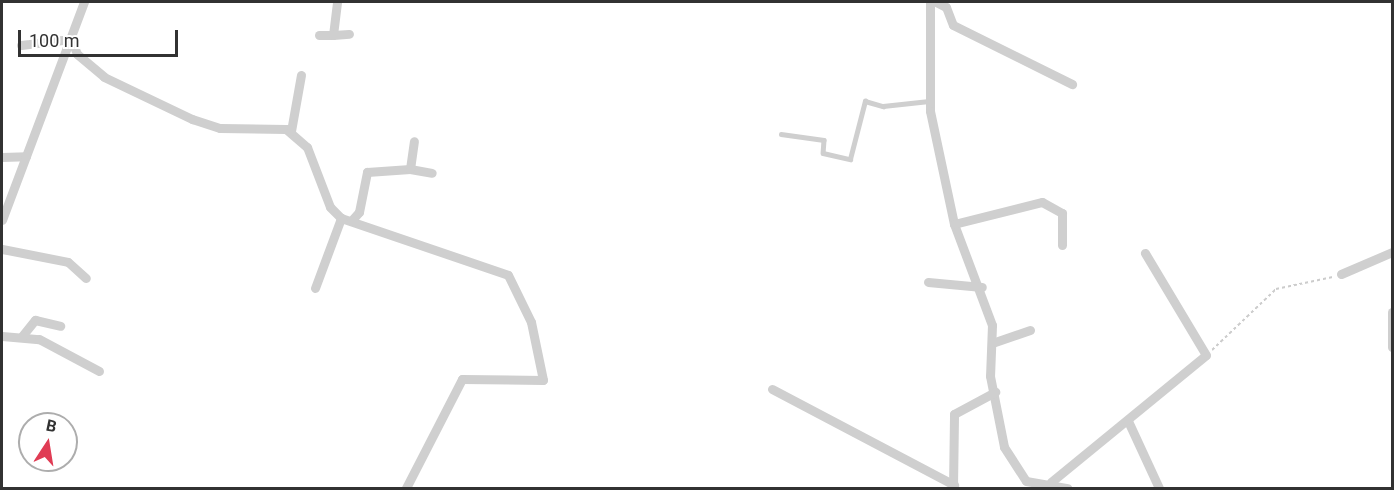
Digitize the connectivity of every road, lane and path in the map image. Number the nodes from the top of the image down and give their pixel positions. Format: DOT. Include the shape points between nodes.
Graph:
graph roads {
  1 [pos="84,2"];
  2 [pos="337,2"];
  3 [pos="930,2"];
  4 [pos="936,2"];
  5 [pos="349,34"];
  6 [pos="319,35"];
  7 [pos="333,35"];
  8 [pos="71,39"];
  9 [pos="21,45"];
  10 [pos="301,75"];
  11 [pos="1072,84"];
  12 [pos="929,101"];
  13 [pos="291,131"];
  14 [pos="781,134"];
  15 [pos="414,141"];
  16 [pos="26,156"];
  17 [pos="2,157"];
  18 [pos="410,169"];
  19 [pos="432,173"];
  20 [pos="2,220"];
  21 [pos="346,220"];
  22 [pos="954,224"];
  23 [pos="1062,245"];
  24 [pos="2,249"];
  25 [pos="1392,252"];
  26 [pos="1145,253"];
  27 [pos="1341,274"];
  28 [pos="86,278"];
  29 [pos="928,282"];
  30 [pos="982,287"];
  31 [pos="315,288"];
  32 [pos="1392,312"];
  33 [pos="60,326"];
  34 [pos="1030,330"];
  35 [pos="2,336"];
  36 [pos="22,336"];
  37 [pos="995,342"];
  38 [pos="1392,347"];
  39 [pos="1206,355"];
  40 [pos="99,371"];
  41 [pos="772,389"];
  42 [pos="994,392"];
  43 [pos="1128,421"];
  44 [pos="1051,482"];
  45 [pos="954,487"];
  46 [pos="406,489"];
  47 [pos="1067,489"];
  48 [pos="1159,489"];
  1 -- 8 [label="street"];
  2 -- 7 [label="street"];
  3 -- 12 [label="street"];
  4 -- 11 [label="street" via="946,7 953,25"];
  5 -- 7 [label="street"];
  6 -- 7 [label="street"];
  8 -- 9 [label="street"];
  8 -- 13 [label="street" via="77,54 104,77 192,119 220,129"];
  8 -- 16 [label="street"];
  10 -- 13 [label="street"];
  12 -- 14 [label="lane" via="883,106 865,101 850,159 823,153 824,140"];
  12 -- 22 [label="street"];
  13 -- 21 [label="street" via="307,147 330,207"];
  15 -- 18 [label="street"];
  16 -- 17 [label="street"];
  16 -- 20 [label="street"];
  18 -- 19 [label="street"];
  18 -- 21 [label="street" via="367,172 358,212"];
  21 -- 31 [label="street"];
  21 -- 46 [label="street" via="508,275 531,322 544,375 540,382 507,376 462,379"];
  22 -- 23 [label="street" via="1042,202 1062,213"];
  22 -- 30 [label="street"];
  24 -- 28 [label="street" via="68,262"];
  25 -- 27 [label="street"];
  26 -- 39 [label="street"];
  27 -- 39 [label="path" via="1276,289"];
  29 -- 30 [label="street"];
  30 -- 37 [label="street"];
  32 -- 38 [label="street"];
  33 -- 36 [label="street" via="35,320"];
  34 -- 37 [label="street"];
  35 -- 36 [label="street"];
  36 -- 40 [label="street" via="39,339"];
  37 -- 42 [label="street"];
  39 -- 43 [label="street"];
  41 -- 45 [label="street"];
  42 -- 44 [label="street" via="1012,466 1026,481"];
  42 -- 45 [label="street" via="955,411"];
  43 -- 44 [label="street"];
  43 -- 48 [label="street"];
  44 -- 47 [label="street"];
}
